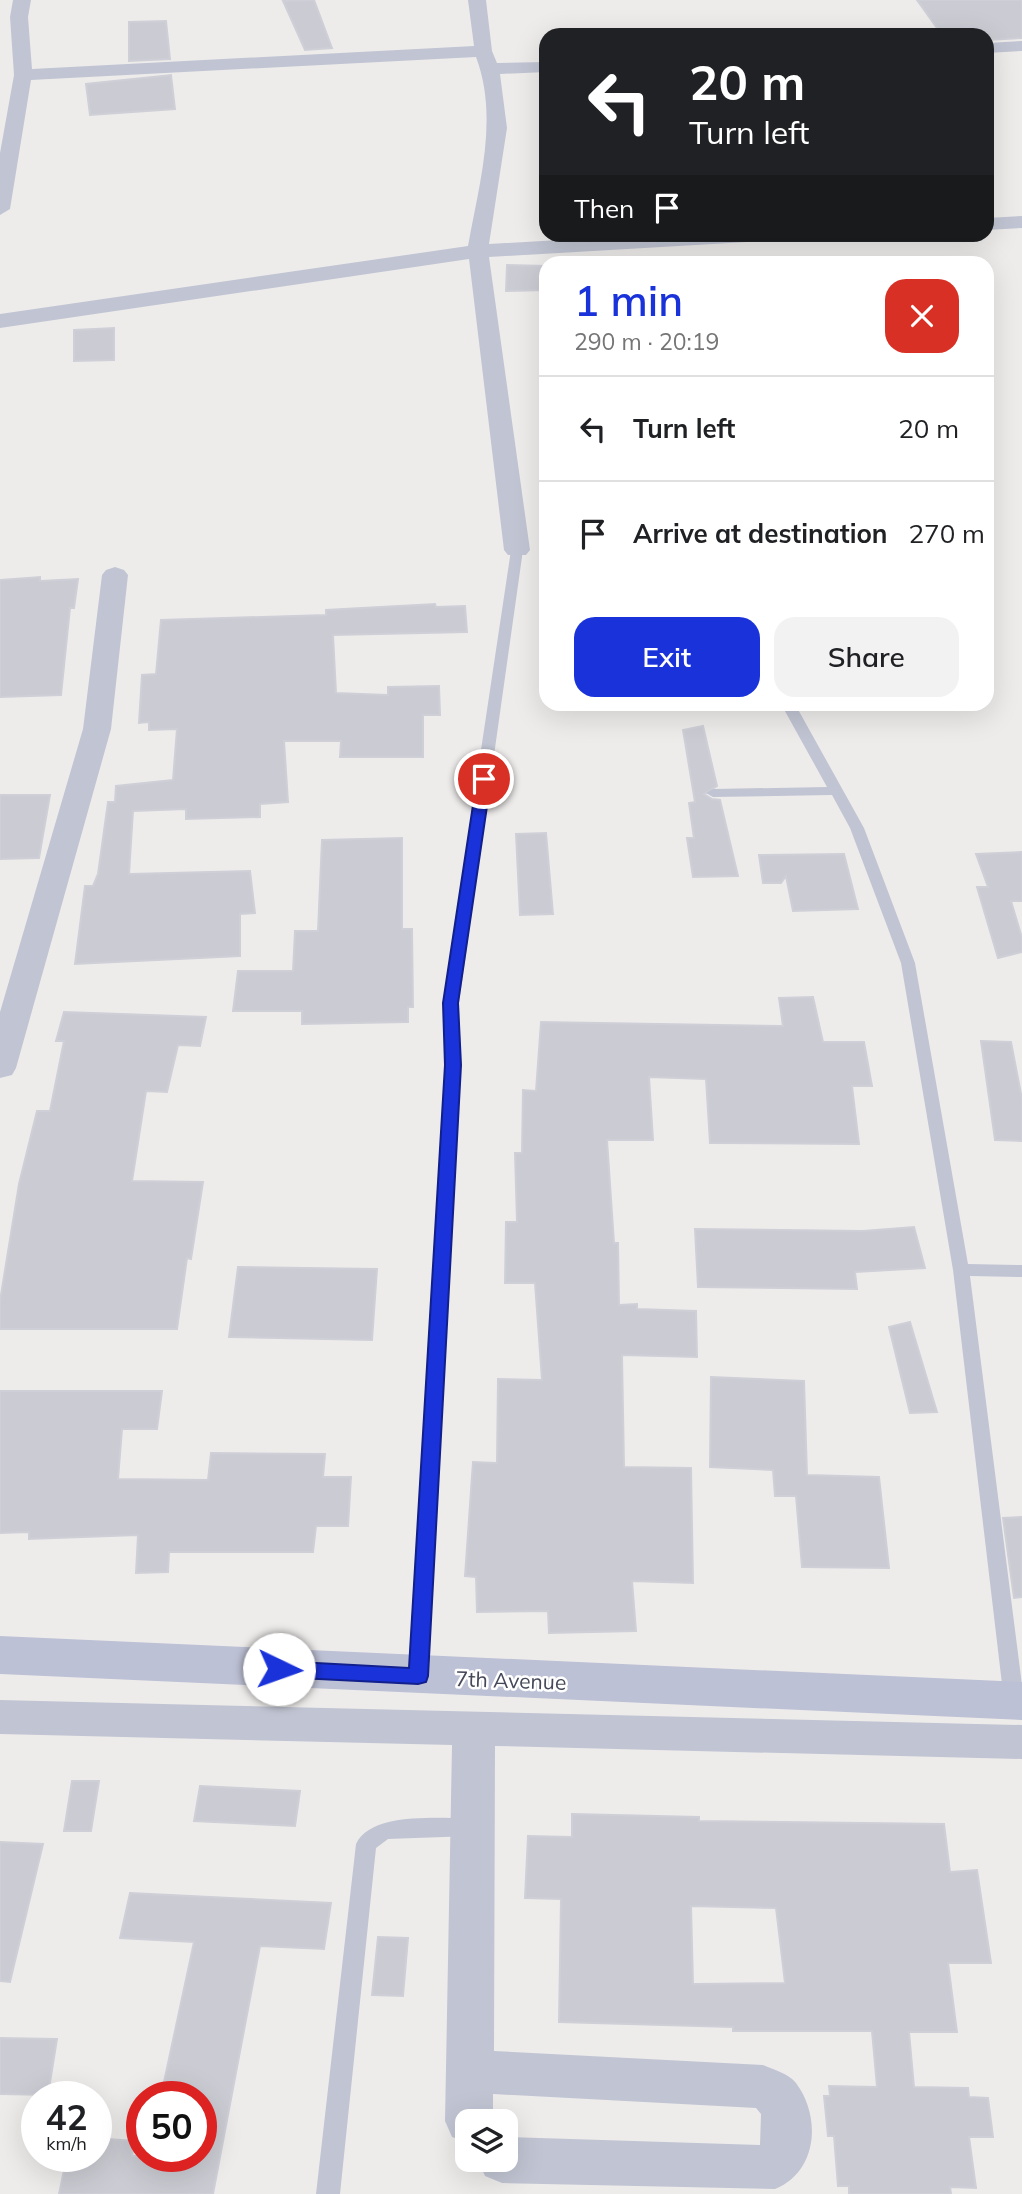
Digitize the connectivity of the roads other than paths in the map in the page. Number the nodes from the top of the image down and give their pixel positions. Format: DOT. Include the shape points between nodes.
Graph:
graph roads {
  1 [pos="477,0"];
  2 [pos="20,8"];
  3 [pos="0,18"];
  4 [pos="1022,46"];
  5 [pos="994,48"];
  6 [pos="487,60"];
  7 [pos="539,66"];
  8 [pos="23,75"];
  9 [pos="0,209"];
  10 [pos="1022,222"];
  11 [pos="994,224"];
  12 [pos="638,242"];
  13 [pos="478,251"];
  14 [pos="0,321"];
  15 [pos="517,550"];
  16 [pos="116,575"];
  17 [pos="792,711"];
  18 [pos="836,792"];
  19 [pos="713,793"];
  20 [pos="0,1068"];
  21 [pos="961,1270"];
  22 [pos="1022,1271"];
  23 [pos="0,1655"];
  24 [pos="418,1676"];
  25 [pos="1019,1715"];
  26 [pos="0,1717"];
  27 [pos="474,1730"];
  28 [pos="475,1827"];
  29 [pos="469,2071"];
  30 [pos="469,2109"];
  31 [pos="518,2160"];
  32 [pos="328,2194"];
  1 -- 6 [label="street"];
  2 -- 3 [label="street"];
  2 -- 8 [label="street"];
  4 -- 5 [label="street"];
  6 -- 7 [label="street"];
  6 -- 8 [label="street"];
  6 -- 13 [label="street" via="498,128"];
  8 -- 9 [label="street"];
  10 -- 11 [label="street"];
  12 -- 13 [label="street"];
  13 -- 14 [label="street"];
  13 -- 15 [label="street"];
  15 -- 24 [label="lane" via="451,1003 453,1065"];
  16 -- 20 [label="street" via="97,729"];
  17 -- 18 [label="lane"];
  18 -- 19 [label="lane"];
  18 -- 21 [label="lane" via="857,828 908,963"];
  21 -- 22 [label="lane"];
  21 -- 25 [label="lane"];
  23 -- 24 [label="main road, 7th Avenue"];
  24 -- 25 [label="main road, 7th Avenue"];
  25 -- 27 [label="street"];
  26 -- 27 [label="street"];
  27 -- 28 [label="street"];
  28 -- 29 [label="street"];
  28 -- 32 [label="lane" via="384,1830 366,1844"];
  29 -- 30 [label="street"];
  29 -- 31 [label="street" via="762,2087 776,2092 785,2103 786,2153 775,2166"];
}
